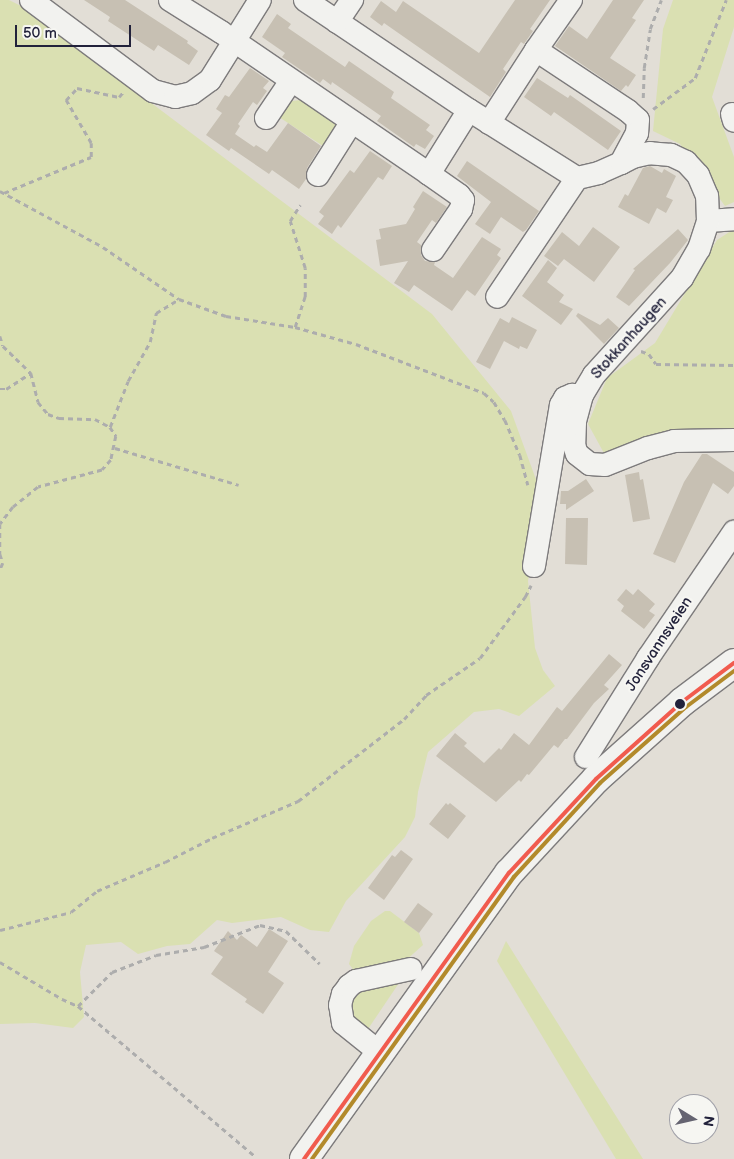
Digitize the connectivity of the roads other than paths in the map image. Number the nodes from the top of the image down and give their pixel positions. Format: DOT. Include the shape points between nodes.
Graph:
graph roads {
  1 [pos="31,0"];
  2 [pos="170,0"];
  3 [pos="260,0"];
  4 [pos="305,0"];
  5 [pos="352,0"];
  6 [pos="570,0"];
  7 [pos="338,22"];
  8 [pos="234,42"];
  9 [pos="536,50"];
  10 [pos="291,81"];
  11 [pos="468,110"];
  12 [pos="266,118"];
  13 [pos="352,123"];
  14 [pos="489,123"];
  15 [pos="621,163"];
  16 [pos="318,174"];
  17 [pos="429,174"];
  18 [pos="577,178"];
  19 [pos="734,219"];
  20 [pos="708,221"];
  21 [pos="433,250"];
  22 [pos="497,298"];
  23 [pos="582,395"];
  24 [pos="734,440"];
  25 [pos="734,532"];
  26 [pos="534,566"];
  27 [pos="734,663"];
  28 [pos="586,757"];
  29 [pos="411,969"];
  30 [pos="379,1052"];
  31 [pos="304,1159"];
  1 -- 8 [label="street" via="153,91 170,96 184,96 202,87"];
  2 -- 8 [label="street"];
  3 -- 8 [label="street"];
  4 -- 7 [label="street"];
  5 -- 7 [label="street"];
  6 -- 9 [label="street"];
  7 -- 11 [label="street"];
  8 -- 10 [label="street"];
  9 -- 14 [label="street"];
  9 -- 15 [label="street" via="638,120 637,133"];
  10 -- 12 [label="street"];
  10 -- 13 [label="street"];
  11 -- 14 [label="street"];
  11 -- 17 [label="street"];
  13 -- 16 [label="street"];
  13 -- 17 [label="street"];
  14 -- 18 [label="street"];
  15 -- 18 [label="street, Stokkanhaugen"];
  15 -- 20 [label="street, Stokkanhaugen" via="650,153 671,155 686,162 698,175 707,196"];
  17 -- 21 [label="street" via="463,200 461,209"];
  18 -- 22 [label="street"];
  19 -- 20 [label="street"];
  20 -- 23 [label="street, Stokkanhaugen" via="699,249 682,278 594,375"];
  23 -- 24 [label="street" via="574,446 577,454 590,464 605,465 648,448 674,442"];
  23 -- 26 [label="street, Stokkanhaugen" via="565,398 558,413"];
  25 -- 28 [label="street, Jonsvannsveien" via="648,658"];
  27 -- 30 [label="main road" via="682,702 596,779 509,873"];
  29 -- 30 [label="street" via="356,981 343,994 340,1005 343,1023"];
  30 -- 31 [label="main road"];
}
